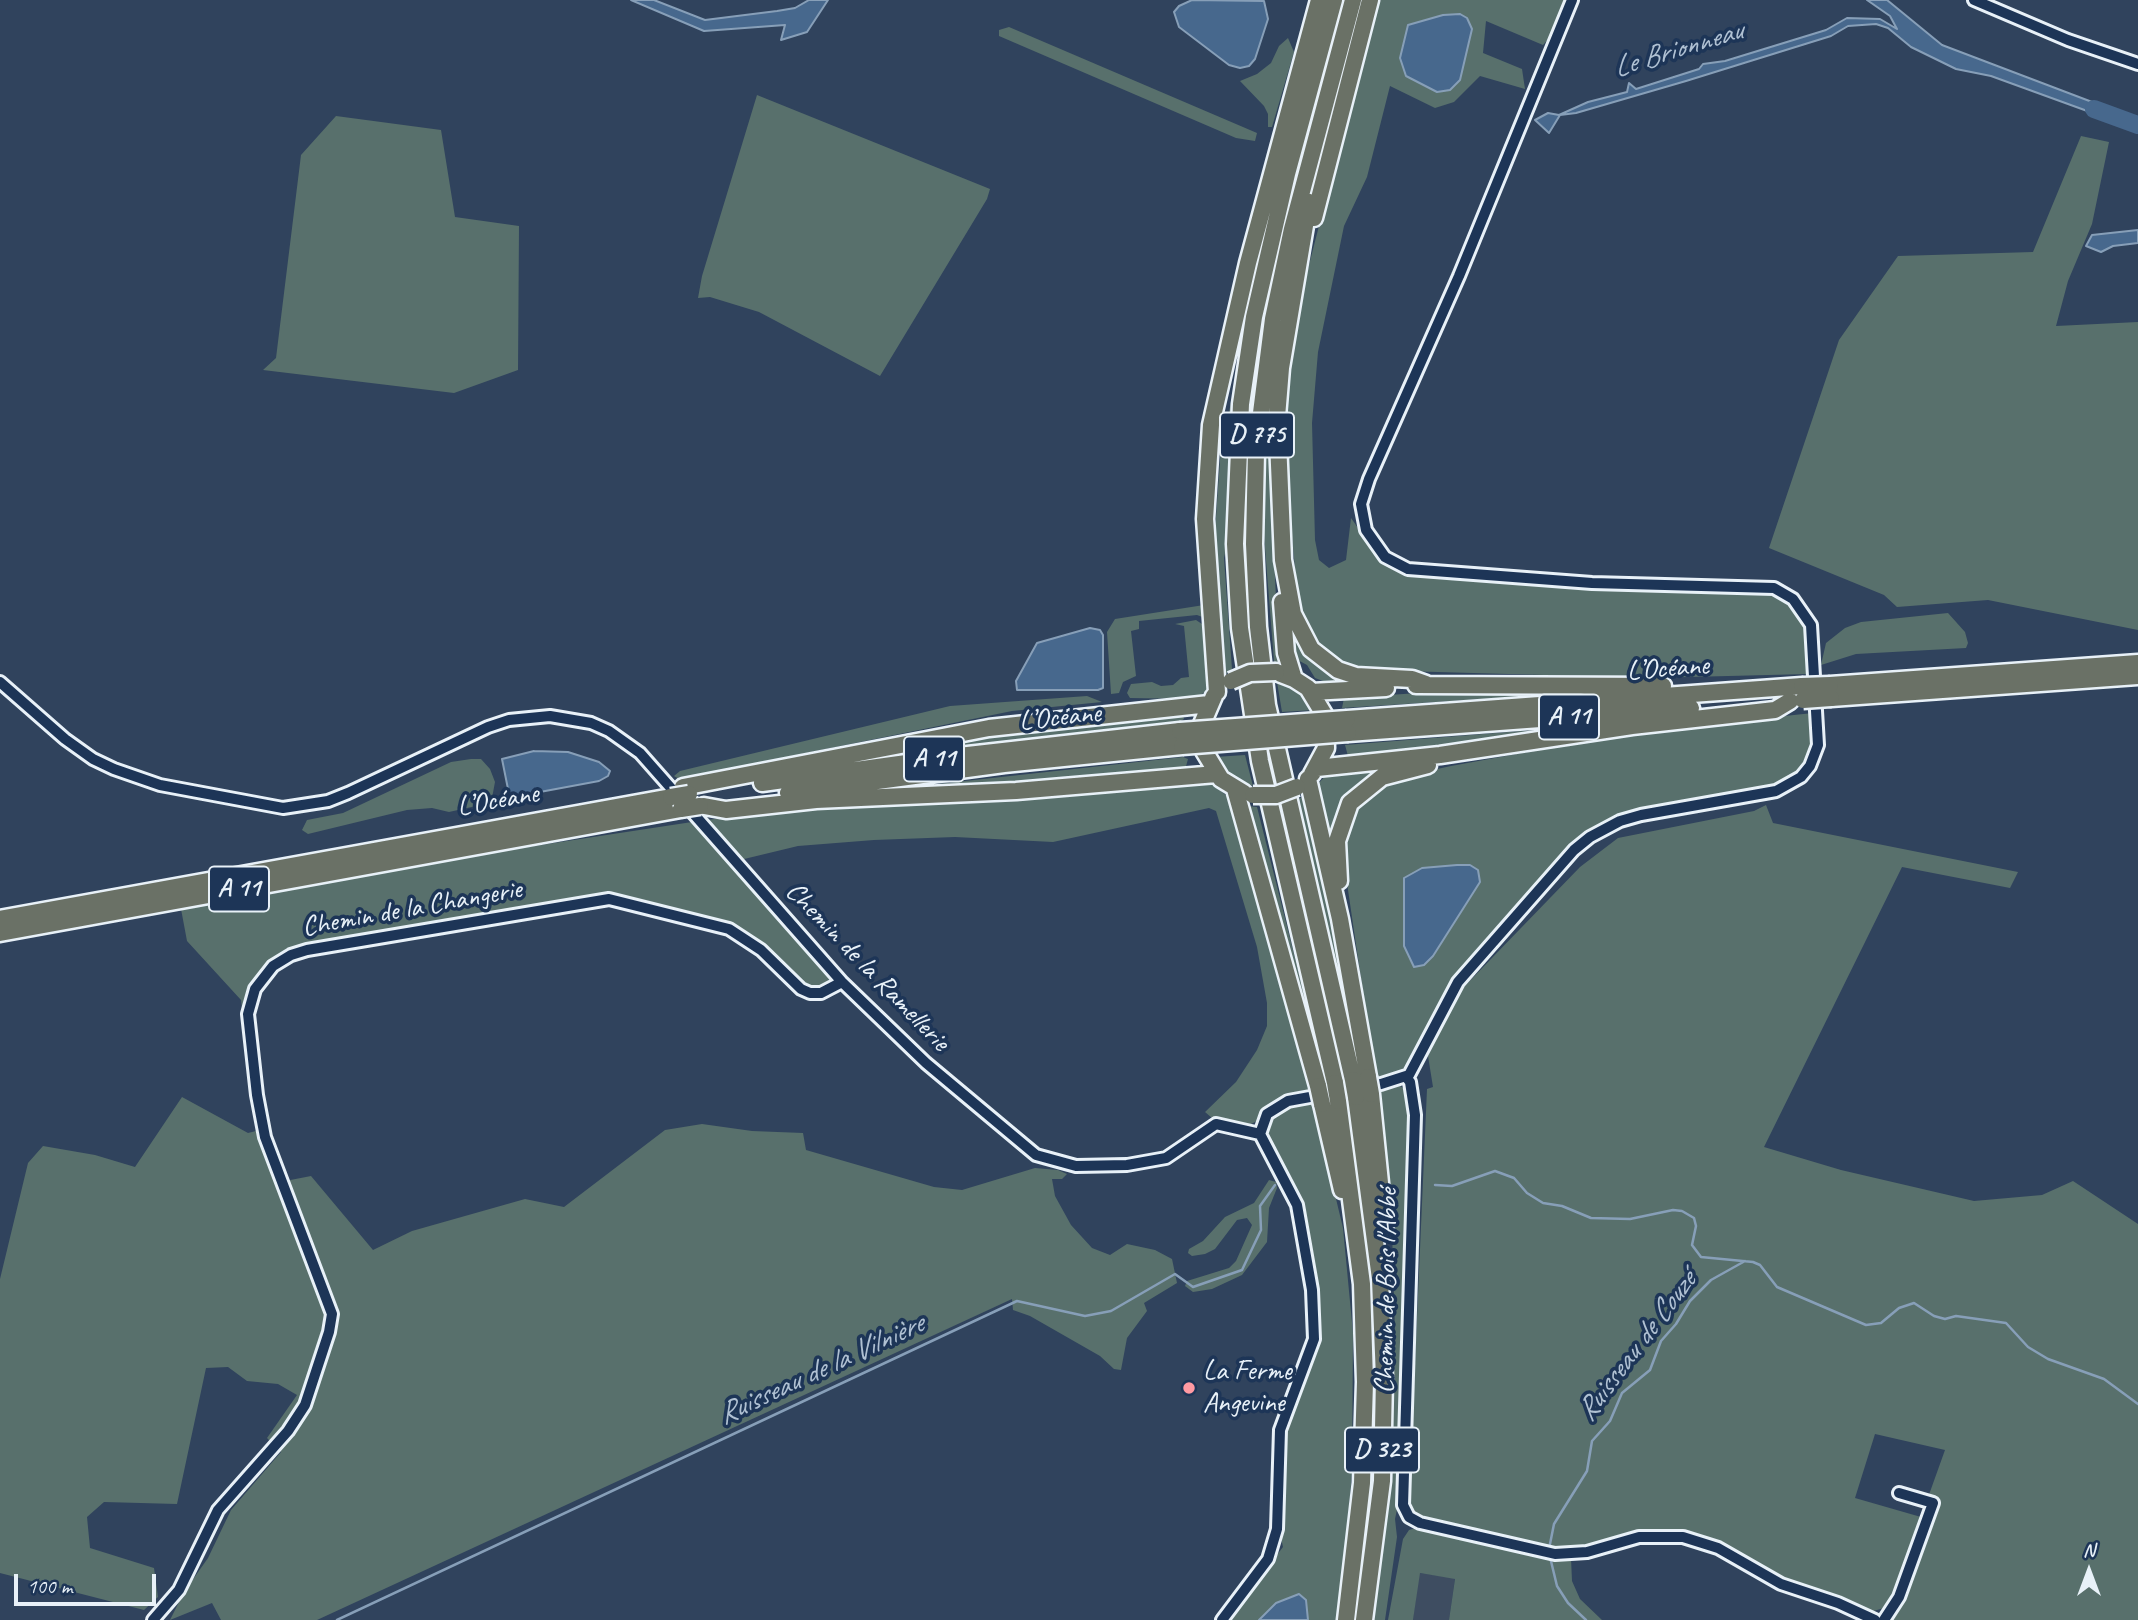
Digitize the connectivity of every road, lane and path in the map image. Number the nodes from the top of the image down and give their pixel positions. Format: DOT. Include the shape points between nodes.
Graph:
graph roads {
  1 [pos="1319,0"];
  2 [pos="1334,0"];
  3 [pos="1353,0"];
  4 [pos="1370,0"];
  5 [pos="1572,0"];
  6 [pos="1975,0"];
  7 [pos="2138,64"];
  8 [pos="1320,117"];
  9 [pos="1297,277"];
  10 [pos="1262,278"];
  11 [pos="1208,545"];
  12 [pos="1283,560"];
  13 [pos="2138,663"];
  14 [pos="2138,676"];
  15 [pos="1294,679"];
  16 [pos="0,682"];
  17 [pos="1426,684"];
  18 [pos="1758,689"];
  19 [pos="1311,692"];
  20 [pos="1830,692"];
  21 [pos="1798,696"];
  22 [pos="1213,698"];
  23 [pos="1348,726"];
  24 [pos="1480,750"];
  25 [pos="1277,758"];
  26 [pos="1260,761"];
  27 [pos="1216,774"];
  28 [pos="1307,778"];
  29 [pos="1235,789"];
  30 [pos="688,800"];
  31 [pos="0,919"];
  32 [pos="1340,919"];
  33 [pos="0,933"];
  34 [pos="842,982"];
  35 [pos="1406,1077"];
  36 [pos="1360,1078"];
  37 [pos="1327,1085"];
  38 [pos="1260,1134"];
  39 [pos="1899,1493"];
  40 [pos="153,1620"];
  41 [pos="1222,1620"];
  42 [pos="1346,1620"];
  43 [pos="1364,1620"];
  44 [pos="1875,1620"];
  45 [pos="1884,1620"];
  1 -- 11 [label="highway" via="1219,383 1207,462"];
  2 -- 10 [label="highway, D 775"];
  3 -- 8 [label="highway, D 775"];
  4 -- 9 [label="highway"];
  5 -- 35 [label="street" via="1369,479 1362,504 1366,530 1385,557 1408,569 1592,583 1774,588 1793,599 1811,625 1818,745 1801,777 1782,788 1641,815 1604,830 1574,850 1458,982"];
  6 -- 7 [label="street"];
  8 -- 9 [label="highway" via="1323,139"];
  8 -- 25 [label="highway, D 775" via="1272,319 1256,452 1258,627"];
  9 -- 12 [label="highway" via="1277,417"];
  10 -- 11 [label="highway" via="1246,312 1221,425"];
  10 -- 26 [label="highway, D 775" via="1241,404 1235,544 1240,628"];
  11 -- 22 [label="highway"];
  12 -- 15 [label="highway" via="1286,653"];
  12 -- 17 [label="highway" via="1297,627 1318,656 1356,676"];
  13 -- 20 [label="highway, L’Océane / A 11"];
  14 -- 20 [label="highway, L’Océane / A 11"];
  15 -- 19 [label="highway"];
  15 -- 22 [label="highway, bridge" via="1276,672 1250,673 1231,681"];
  16 -- 34 [label="street, Chemin de la Ramellerie" via="65,739 114,769 160,785 283,808 328,801 509,720 550,716 591,723 640,753"];
  17 -- 18 [label="highway" via="1604,687 1741,683"];
  17 -- 19 [label="highway"];
  18 -- 21 [label="highway, L’Océane / A 11"];
  18 -- 23 [label="highway, L’Océane / A 11"];
  19 -- 28 [label="highway" via="1327,726 1326,748"];
  20 -- 21 [label="highway, L’Océane / A 11, bridge"];
  21 -- 23 [label="highway, L’Océane / A 11"];
  21 -- 24 [label="highway" via="1775,710"];
  22 -- 27 [label="highway" via="1203,719 1202,740"];
  22 -- 30 [label="highway" via="989,728"];
  23 -- 30 [label="highway, L’Océane / A 11, bridge" via="894,764"];
  24 -- 28 [label="highway"];
  24 -- 32 [label="highway" via="1382,777 1350,803 1337,841 1344,913"];
  25 -- 36 [label="highway, D 323"];
  26 -- 37 [label="highway, D 323"];
  27 -- 29 [label="highway"];
  27 -- 30 [label="highway" via="726,810"];
  28 -- 29 [label="highway, bridge" via="1276,795"];
  28 -- 32 [label="highway"];
  29 -- 37 [label="highway"];
  30 -- 31 [label="highway, L’Océane / A 11"];
  30 -- 33 [label="highway, L’Océane / A 11"];
  32 -- 36 [label="highway"];
  34 -- 38 [label="street, Chemin de la Ramellerie" via="926,1062 1035,1155 1076,1166 1128,1166 1166,1158 1216,1124"];
  34 -- 40 [label="street, Chemin de la Changerie" via="821,993 810,993 729,929 609,899 307,950 273,966 255,989 247,1014 257,1095 265,1137 331,1314 329,1332 305,1405 288,1432 218,1510 179,1590"];
  35 -- 38 [label="street" via="1289,1101 1268,1114"];
  35 -- 44 [label="street, Chemin de Bois l'Abbé" via="1415,1115 1403,1505 1409,1517 1555,1554 1587,1552 1639,1537 1683,1536 1718,1548 1781,1584"];
  36 -- 43 [label="highway, D 323, bridge" via="1380,1279 1384,1378 1382,1481"];
  37 -- 42 [label="highway, D 323, bridge" via="1362,1284 1362,1483"];
  38 -- 41 [label="street" via="1297,1205 1312,1290 1314,1339 1280,1430 1277,1530 1268,1559"];
  39 -- 45 [label="street" via="1933,1503 1899,1597"];
}
